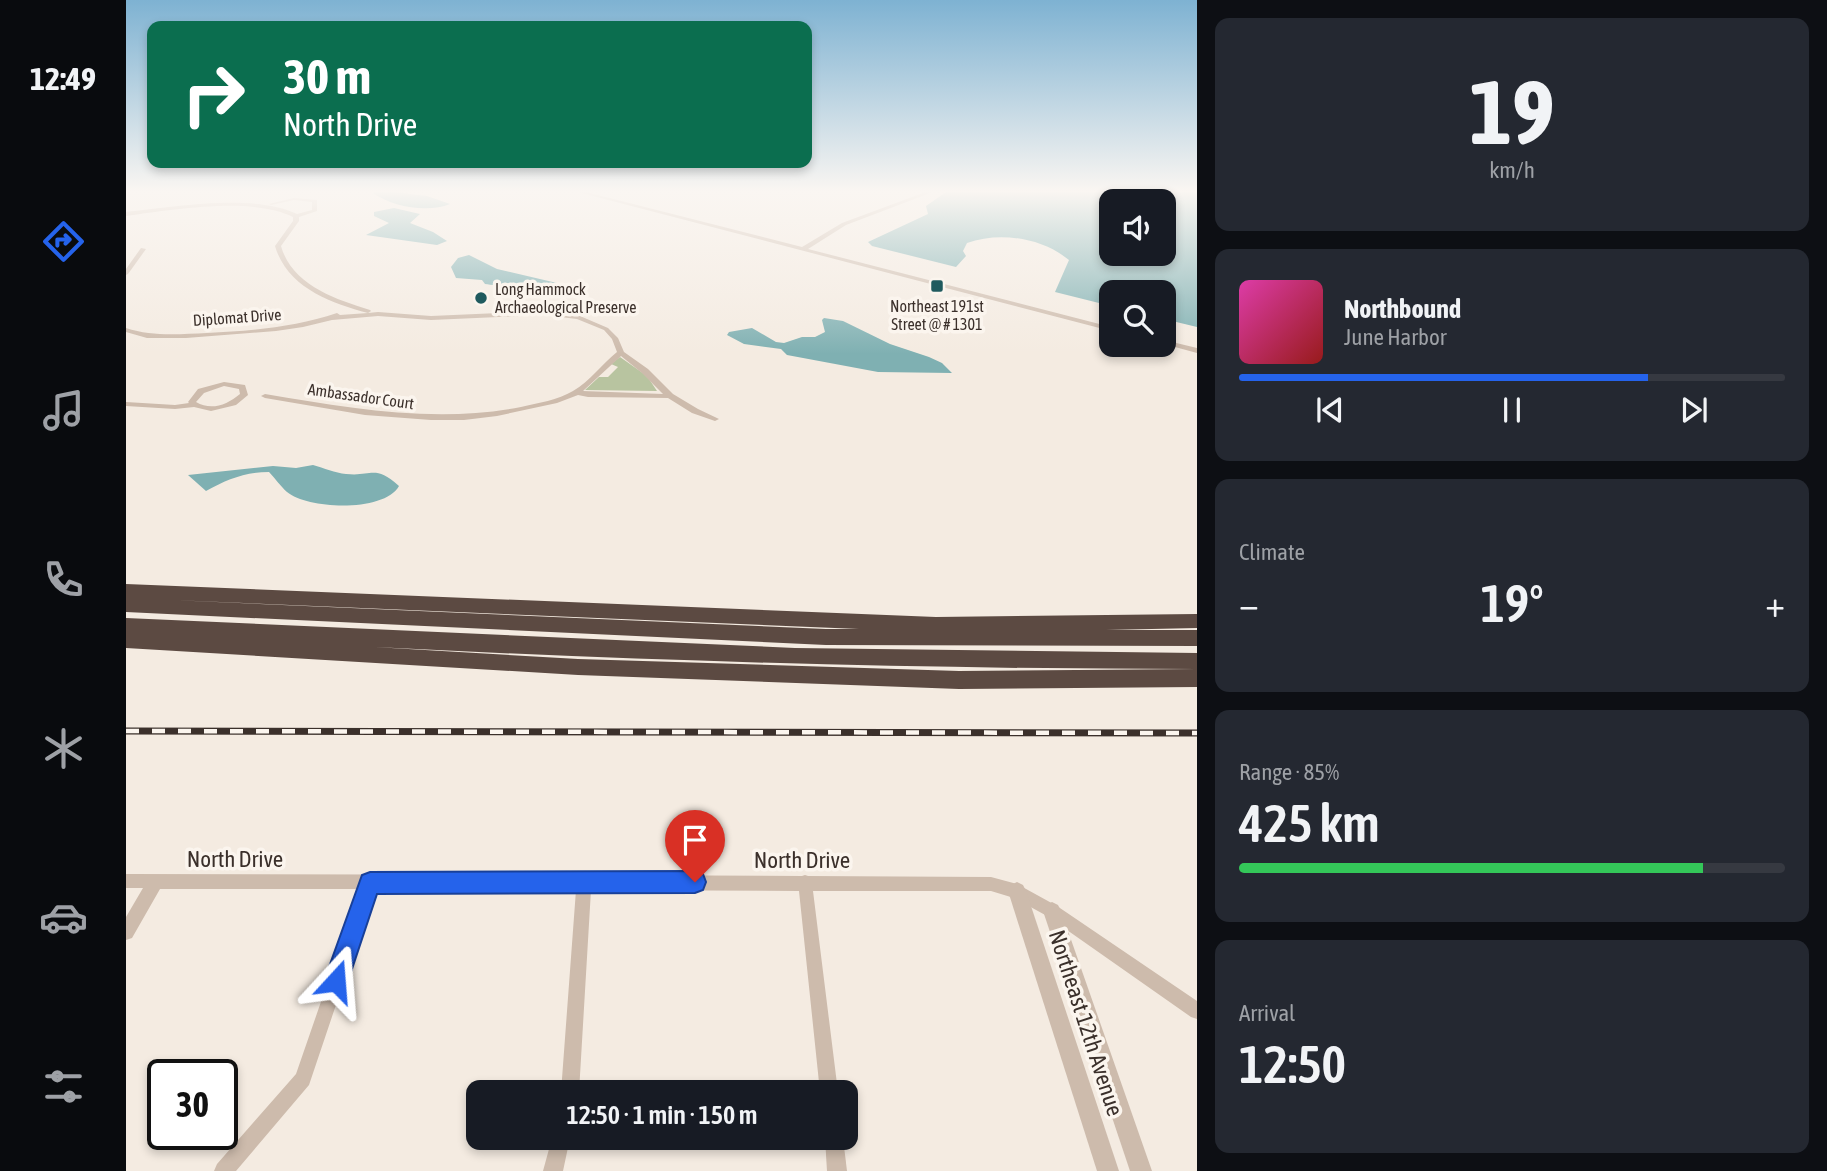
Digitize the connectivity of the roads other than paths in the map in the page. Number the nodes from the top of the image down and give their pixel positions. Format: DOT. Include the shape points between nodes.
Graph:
graph roads {
  1 [pos="279,245"];
  2 [pos="786,245"];
  3 [pos="809,245"];
  4 [pos="143,249"];
  5 [pos="803,249"];
  6 [pos="126,273"];
  7 [pos="345,305"];
  8 [pos="378,314"];
  9 [pos="333,317"];
  10 [pos="1099,326"];
  11 [pos="126,330"];
  12 [pos="1176,345"];
  13 [pos="1197,351"];
  14 [pos="621,353"];
  15 [pos="576,392"];
  16 [pos="265,396"];
  17 [pos="670,396"];
  18 [pos="126,404"];
  19 [pos="194,405"];
  20 [pos="715,419"];
  21 [pos="126,591"];
  22 [pos="126,605"];
  23 [pos="1197,621"];
  24 [pos="126,626"];
  25 [pos="1197,638"];
  26 [pos="126,640"];
  27 [pos="1197,662"];
  28 [pos="1197,678"];
  29 [pos="126,881"];
  30 [pos="584,881"];
  31 [pos="155,882"];
  32 [pos="370,883"];
  33 [pos="805,883"];
  34 [pos="1017,891"];
  35 [pos="1052,911"];
  36 [pos="126,932"];
  37 [pos="1197,1011"];
  38 [pos="571,1080"];
  39 [pos="828,1080"];
  40 [pos="558,1150"];
  41 [pos="835,1150"];
  42 [pos="224,1171"];
  43 [pos="553,1171"];
  44 [pos="838,1171"];
  45 [pos="1108,1171"];
  46 [pos="1141,1171"];
  1 -- 7 [label="street" via="278,252 301,281"];
  2 -- 5 [label="street"];
  3 -- 5 [label="street"];
  4 -- 6 [label="street"];
  5 -- 10 [label="street"];
  7 -- 8 [label="street"];
  7 -- 9 [label="street"];
  8 -- 9 [label="street, Diplomat Drive"];
  8 -- 14 [label="street" via="431,318 562,314 606,329"];
  9 -- 11 [label="street, Diplomat Drive" via="298,326 165,337"];
  12 -- 13 [label="street"];
  14 -- 15 [label="street, Ambassador Court"];
  14 -- 17 [label="street"];
  15 -- 16 [label="street, Ambassador Court" via="516,410 415,419"];
  15 -- 17 [label="street, Ambassador Court"];
  17 -- 20 [label="street"];
  18 -- 19 [label="street"];
  19 -- 19 [label="street" via="196,395 216,386 231,384 245,390 240,399 226,406 208,409"];
  21 -- 23 [label="highway" via="936,625"];
  22 -- 25 [label="highway" via="827,637"];
  24 -- 27 [label="highway" via="660,652"];
  26 -- 28 [label="highway" via="578,667 945,680"];
  29 -- 31 [label="street, North Drive"];
  30 -- 32 [label="street, North Drive"];
  30 -- 33 [label="street, North Drive"];
  30 -- 38 [label="street"];
  31 -- 32 [label="street, North Drive"];
  31 -- 36 [label="street"];
  32 -- 42 [label="street" via="303,1079"];
  33 -- 34 [label="street, North Drive" via="991,884"];
  33 -- 39 [label="street"];
  34 -- 35 [label="street, North Drive"];
  34 -- 45 [label="street, Northeast 12th Avenue"];
  35 -- 37 [label="street, North Drive"];
  35 -- 46 [label="street, Northeast 12th Avenue"];
  40 -- 43 [label="street"];
  41 -- 44 [label="street"];
}
